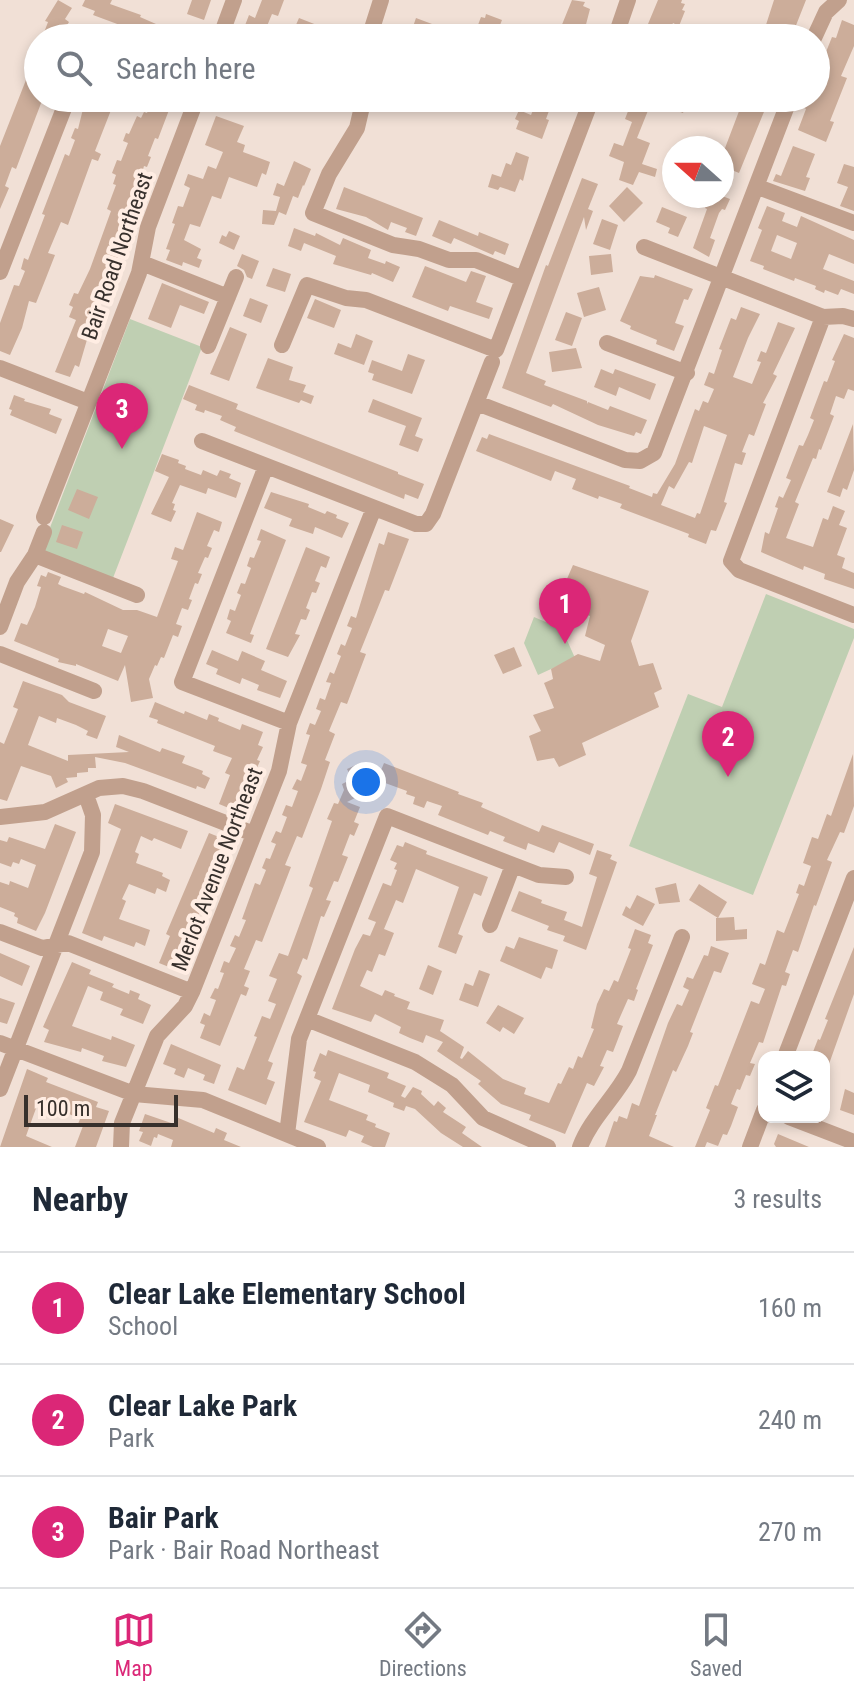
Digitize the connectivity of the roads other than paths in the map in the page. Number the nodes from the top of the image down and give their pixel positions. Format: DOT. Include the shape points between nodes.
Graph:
graph roads {
  1 [pos="234,0"];
  2 [pos="381,0"];
  3 [pos="628,0"];
  4 [pos="839,0"];
  5 [pos="225,24"];
  6 [pos="373,24"];
  7 [pos="620,24"];
  8 [pos="820,24"];
  9 [pos="63,112"];
  10 [pos="192,112"];
  11 [pos="361,112"];
  12 [pos="587,112"];
  13 [pos="785,112"];
  14 [pos="758,187"];
  15 [pos="854,223"];
  16 [pos="644,247"];
  17 [pos="142,263"];
  18 [pos="0,272"];
  19 [pos="236,277"];
  20 [pos="723,278"];
  21 [pos="523,279"];
  22 [pos="228,297"];
  23 [pos="823,317"];
  24 [pos="854,319"];
  25 [pos="607,343"];
  26 [pos="282,345"];
  27 [pos="208,346"];
  28 [pos="494,356"];
  29 [pos="0,368"];
  30 [pos="687,373"];
  31 [pos="88,402"];
  32 [pos="477,403"];
  33 [pos="202,441"];
  34 [pos="266,466"];
  35 [pos="374,508"];
  36 [pos="35,555"];
  37 [pos="137,595"];
  38 [pos="854,615"];
  39 [pos="1,621"];
  40 [pos="0,654"];
  41 [pos="94,691"];
  42 [pos="289,723"];
  43 [pos="86,795"];
  44 [pos="0,817"];
  45 [pos="254,834"];
  46 [pos="513,865"];
  47 [pos="566,877"];
  48 [pos="854,878"];
  49 [pos="490,925"];
  50 [pos="0,932"];
  51 [pos="682,937"];
  52 [pos="56,945"];
  53 [pos="192,992"];
  54 [pos="307,1019"];
  55 [pos="8,1046"];
  56 [pos="787,1051"];
  57 [pos="0,1089"];
  58 [pos="134,1094"];
  59 [pos="759,1123"];
  60 [pos="805,1123"];
  61 [pos="287,1134"];
  62 [pos="854,1142"];
  63 [pos="121,1147"];
  64 [pos="318,1147"];
  65 [pos="548,1147"];
  66 [pos="580,1147"];
  67 [pos="750,1147"];
  1 -- 5 [label="street"];
  2 -- 6 [label="street"];
  3 -- 7 [label="street"];
  4 -- 8 [label="street"];
  9 -- 18 [label="street"];
  10 -- 17 [label="street, Bair Road Northeast" via="148,227"];
  11 -- 21 [label="street" via="313,213 385,242 449,260 476,260"];
  12 -- 21 [label="street"];
  13 -- 14 [label="street"];
  14 -- 15 [label="street"];
  14 -- 20 [label="street"];
  16 -- 20 [label="street"];
  17 -- 22 [label="street"];
  17 -- 31 [label="street, Bair Road Northeast"];
  19 -- 22 [label="street"];
  20 -- 23 [label="street"];
  20 -- 30 [label="street"];
  21 -- 28 [label="street"];
  22 -- 27 [label="street"];
  23 -- 24 [label="street"];
  23 -- 38 [label="street" via="732,564"];
  25 -- 30 [label="street"];
  26 -- 28 [label="street" via="307,285 366,300"];
  28 -- 32 [label="street"];
  29 -- 31 [label="street"];
  30 -- 32 [label="street" via="656,449 640,461 625,460"];
  31 -- 36 [label="street, Bair Road Northeast"];
  32 -- 35 [label="street" via="426,524"];
  33 -- 34 [label="street"];
  34 -- 35 [label="street"];
  34 -- 42 [label="street" via="182,682"];
  35 -- 42 [label="street, Merlot Avenue Northeast"];
  36 -- 37 [label="street"];
  36 -- 39 [label="street, Bair Road Northeast" via="20,575"];
  40 -- 41 [label="street"];
  42 -- 45 [label="street, Merlot Avenue Northeast" via="279,771"];
  43 -- 44 [label="street" via="45,812"];
  43 -- 45 [label="street" via="112,786 131,787"];
  43 -- 52 [label="street" via="95,833 92,852"];
  45 -- 53 [label="street, Merlot Avenue Northeast"];
  46 -- 47 [label="street" via="539,875"];
  46 -- 49 [label="street"];
  46 -- 54 [label="street" via="387,816"];
  48 -- 56 [label="street"];
  50 -- 52 [label="street" via="42,948"];
  51 -- 66 [label="street" via="629,1071"];
  52 -- 53 [label="street" via="68,943"];
  52 -- 55 [label="street"];
  53 -- 58 [label="street, Merlot Avenue Northeast" via="157,1036"];
  54 -- 61 [label="street" via="297,1050"];
  54 -- 65 [label="street" via="423,1066 452,1085 483,1118"];
  55 -- 57 [label="street"];
  55 -- 58 [label="street"];
  58 -- 61 [label="street" via="203,1100"];
  58 -- 63 [label="street, Merlot Avenue Northeast" via="122,1123"];
  59 -- 67 [label="street"];
  60 -- 62 [label="street"];
  61 -- 64 [label="street"];
}
